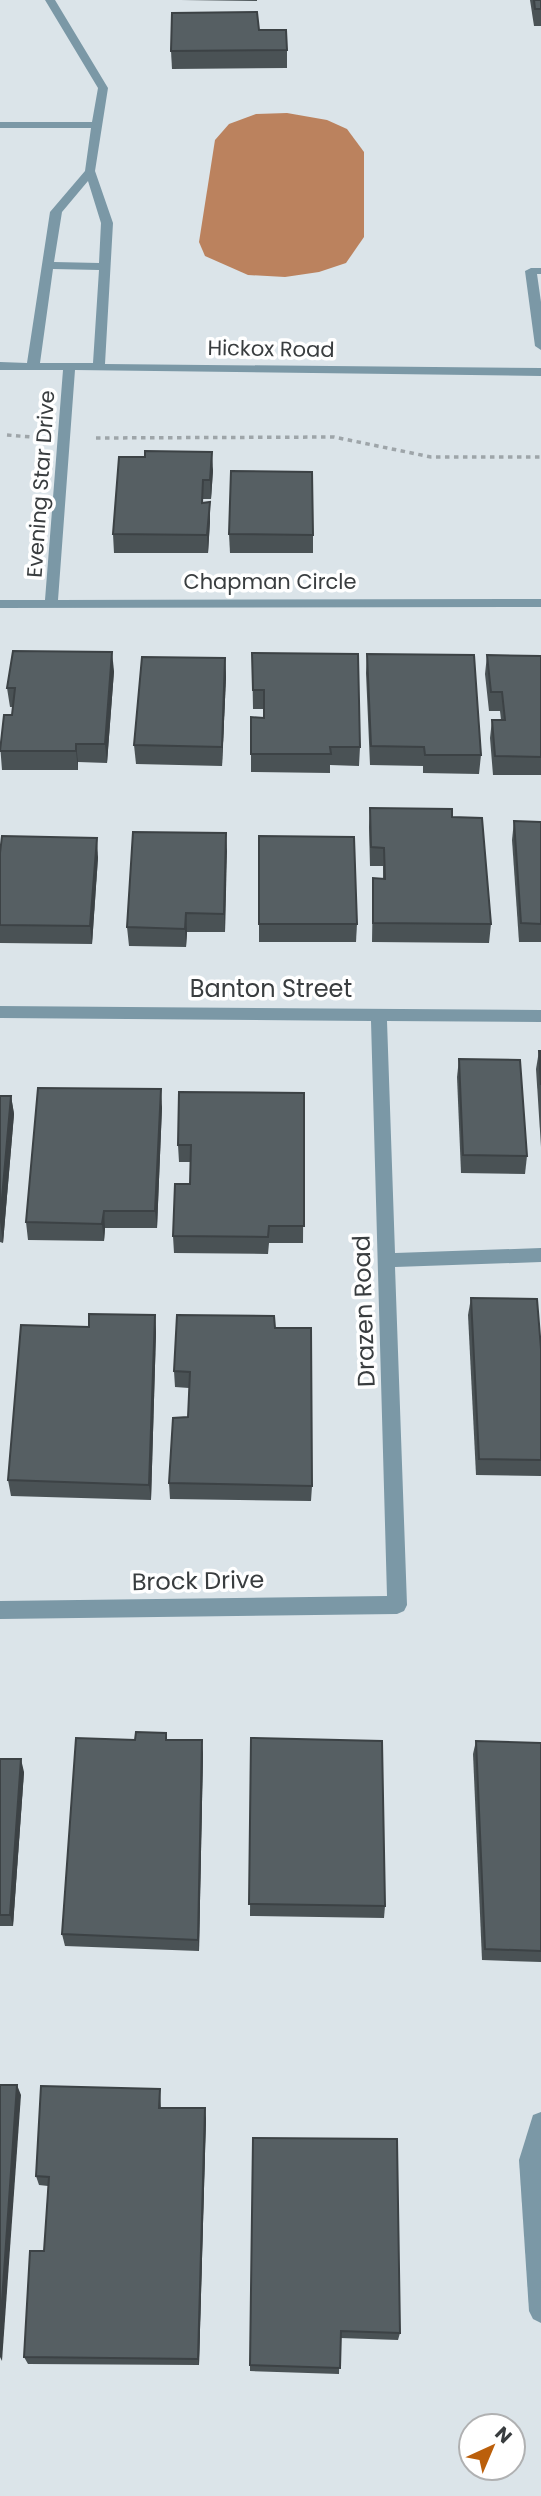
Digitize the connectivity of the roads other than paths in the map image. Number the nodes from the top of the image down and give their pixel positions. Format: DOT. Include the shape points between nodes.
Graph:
graph roads {
  1 [pos="50,0"];
  2 [pos="0,125"];
  3 [pos="96,125"];
  4 [pos="90,171"];
  5 [pos="47,265"];
  6 [pos="106,267"];
  7 [pos="541,271"];
  8 [pos="541,346"];
  9 [pos="0,366"];
  10 [pos="33,366"];
  11 [pos="69,366"];
  12 [pos="99,367"];
  13 [pos="541,372"];
  14 [pos="541,603"];
  15 [pos="0,604"];
  16 [pos="51,604"];
  17 [pos="0,1012"];
  18 [pos="379,1015"];
  19 [pos="541,1016"];
  20 [pos="541,1255"];
  21 [pos="387,1260"];
  22 [pos="397,1605"];
  23 [pos="0,1610"];
  24 [pos="541,2123"];
  25 [pos="541,2311"];
  1 -- 3 [label="street" via="103,88"];
  2 -- 3 [label="street"];
  3 -- 4 [label="street"];
  4 -- 5 [label="street, Evening Star Drive" via="56,212"];
  4 -- 6 [label="street" via="107,223"];
  5 -- 6 [label="street"];
  5 -- 10 [label="street, Evening Star Drive"];
  6 -- 12 [label="street"];
  7 -- 8 [label="street" via="531,271"];
  9 -- 10 [label="street, Hickox Road"];
  10 -- 11 [label="street, Hickox Road"];
  11 -- 12 [label="street, Hickox Road"];
  11 -- 16 [label="street, Evening Star Drive"];
  12 -- 13 [label="street, Hickox Road"];
  14 -- 16 [label="street, Chapman Circle"];
  15 -- 16 [label="street, Chapman Circle"];
  17 -- 18 [label="street, Banton Street"];
  18 -- 19 [label="street, Banton Street"];
  18 -- 21 [label="street, Drazen Road"];
  20 -- 21 [label="street"];
  21 -- 22 [label="street, Drazen Road"];
  22 -- 23 [label="street, Brock Drive"];
  24 -- 25 [label="street" via="531,2160"];
}
